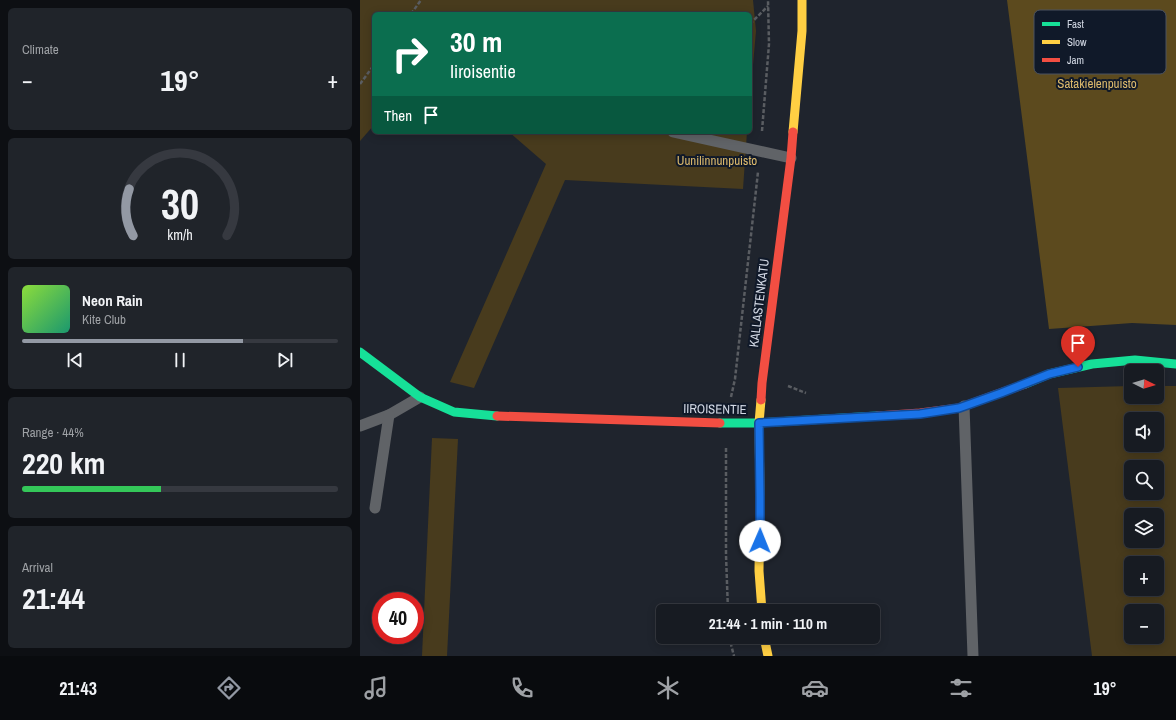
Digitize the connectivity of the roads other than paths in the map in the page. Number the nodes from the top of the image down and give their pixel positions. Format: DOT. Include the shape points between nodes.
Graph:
graph roads {
  1 [pos="802,0"];
  2 [pos="681,134"];
  3 [pos="791,158"];
  4 [pos="360,352"];
  5 [pos="1176,364"];
  6 [pos="420,397"];
  7 [pos="964,406"];
  8 [pos="389,415"];
  9 [pos="759,423"];
  10 [pos="360,426"];
  11 [pos="376,508"];
  12 [pos="761,604"];
  13 [pos="765,644"];
  14 [pos="768,656"];
  15 [pos="972,656"];
  1 -- 3 [label="street, KALLASTENKATU" via="802,31"];
  2 -- 3 [label="lane"];
  3 -- 9 [label="street, KALLASTENKATU"];
  4 -- 6 [label="street, IIROISENTIE"];
  5 -- 7 [label="street, IIROISENTIE" via="1135,360 1092,364 1049,374"];
  6 -- 8 [label="lane"];
  6 -- 9 [label="street, IIROISENTIE" via="454,412 497,416"];
  7 -- 9 [label="street, IIROISENTIE" via="920,414"];
  7 -- 15 [label="lane"];
  8 -- 10 [label="lane"];
  8 -- 11 [label="lane"];
  9 -- 12 [label="street, KALLASTENKATU" via="759,571"];
  13 -- 14 [label="street"];
}
